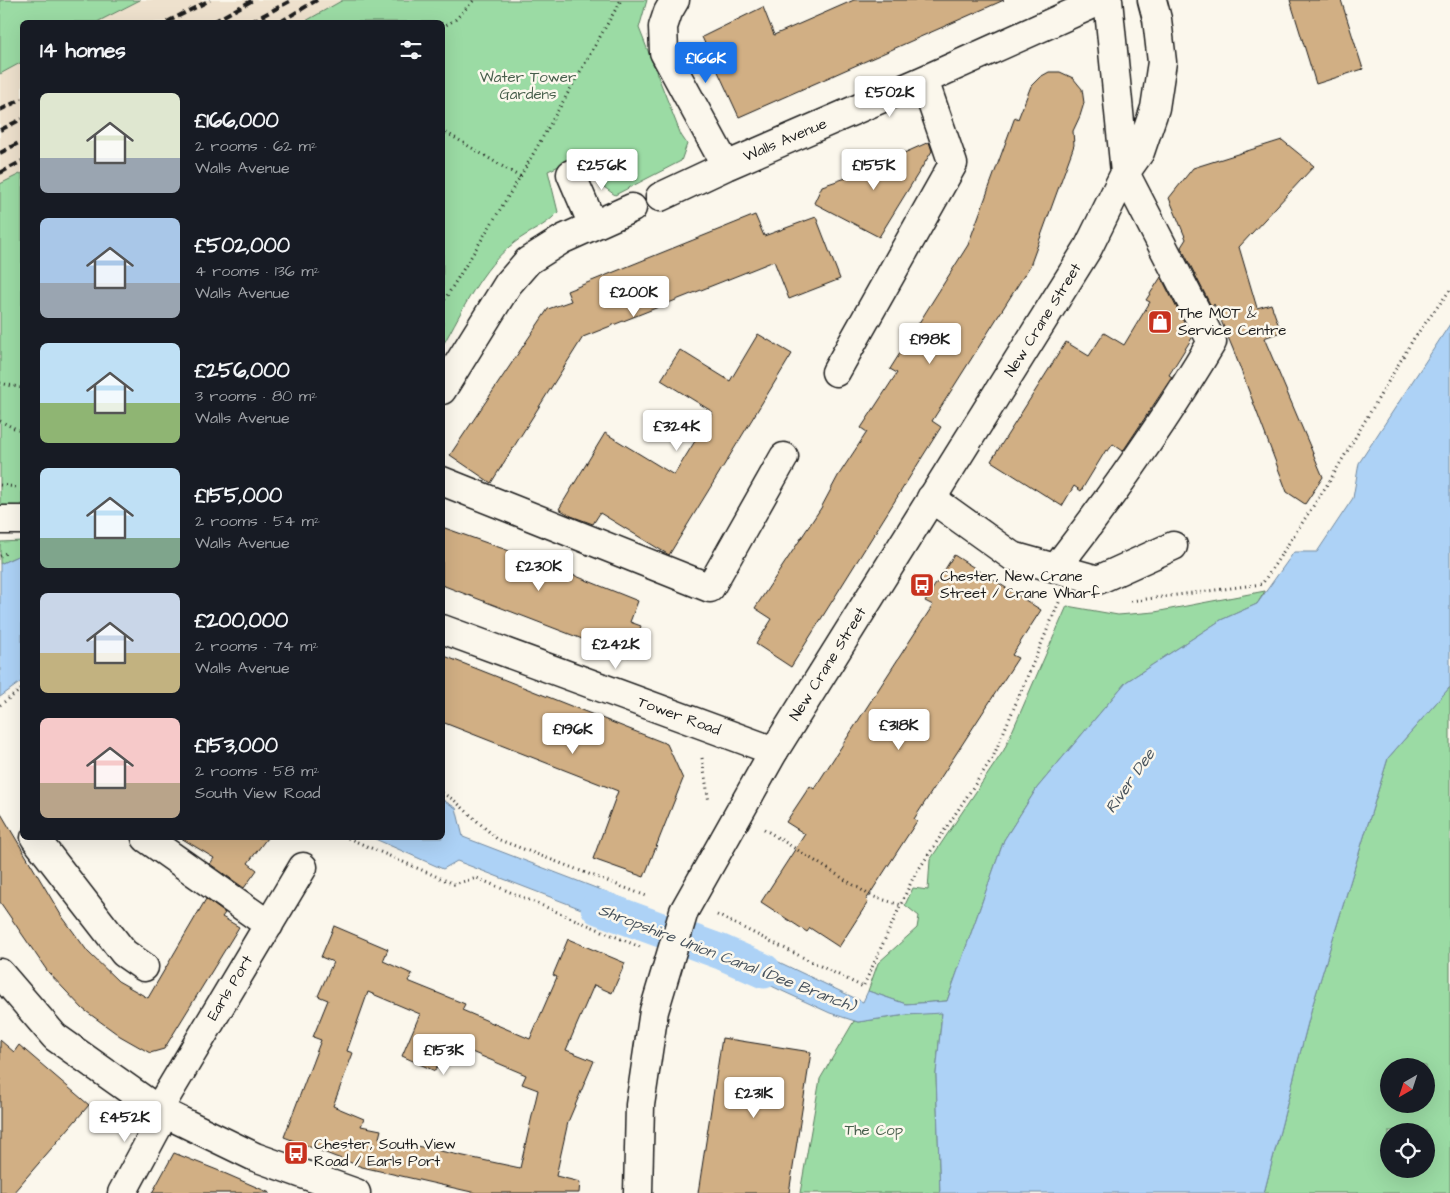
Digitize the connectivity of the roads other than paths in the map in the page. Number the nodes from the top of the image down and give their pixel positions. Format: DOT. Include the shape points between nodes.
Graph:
graph roads {
  1 [pos="675,0"];
  2 [pos="1102,0"];
  3 [pos="1108,0"];
  4 [pos="1152,0"];
  5 [pos="924,80"];
  6 [pos="726,166"];
  7 [pos="1125,173"];
  8 [pos="571,174"];
  9 [pos="660,197"];
  10 [pos="632,208"];
  11 [pos="593,226"];
  12 [pos="836,372"];
  13 [pos="445,385"];
  14 [pos="784,457"];
  15 [pos="452,485"];
  16 [pos="931,498"];
  17 [pos="0,520"];
  18 [pos="20,520"];
  19 [pos="1173,546"];
  20 [pos="1056,568"];
  21 [pos="445,630"];
  22 [pos="774,751"];
  23 [pos="38,840"];
  24 [pos="149,840"];
  25 [pos="303,867"];
  26 [pos="268,925"];
  27 [pos="144,967"];
  28 [pos="0,973"];
  29 [pos="161,1111"];
  30 [pos="122,1193"];
  31 [pos="356,1193"];
  32 [pos="638,1193"];
  1 -- 6 [label="street" via="663,27 664,52"];
  2 -- 5 [label="street, Walls Avenue"];
  3 -- 7 [label="street"];
  4 -- 7 [label="street, New Crane Street" via="1162,62 1155,108 1140,152"];
  5 -- 6 [label="street, Walls Avenue"];
  5 -- 12 [label="street" via="954,164"];
  6 -- 9 [label="street, Walls Avenue"];
  7 -- 16 [label="street, New Crane Street" via="1088,248"];
  7 -- 20 [label="street" via="1212,342 1142,452"];
  8 -- 11 [label="street"];
  10 -- 11 [label="street"];
  11 -- 13 [label="street" via="562,239 528,261 508,284"];
  14 -- 15 [label="street" via="710,588"];
  16 -- 20 [label="street" via="1012,556"];
  16 -- 22 [label="street, New Crane Street"];
  17 -- 18 [label="street"];
  19 -- 20 [label="street" via="1098,580"];
  21 -- 22 [label="street, Tower Road"];
  22 -- 32 [label="street, New Crane Street" via="687,906 669,959 654,1011 640,1105"];
  23 -- 27 [label="street" via="124,953"];
  24 -- 26 [label="street"];
  25 -- 26 [label="street, Earls Port"];
  26 -- 29 [label="street, Earls Port"];
  28 -- 29 [label="street" via="55,1037"];
  29 -- 30 [label="street, Earls Port"];
  29 -- 31 [label="street" via="255,1156"];
}
